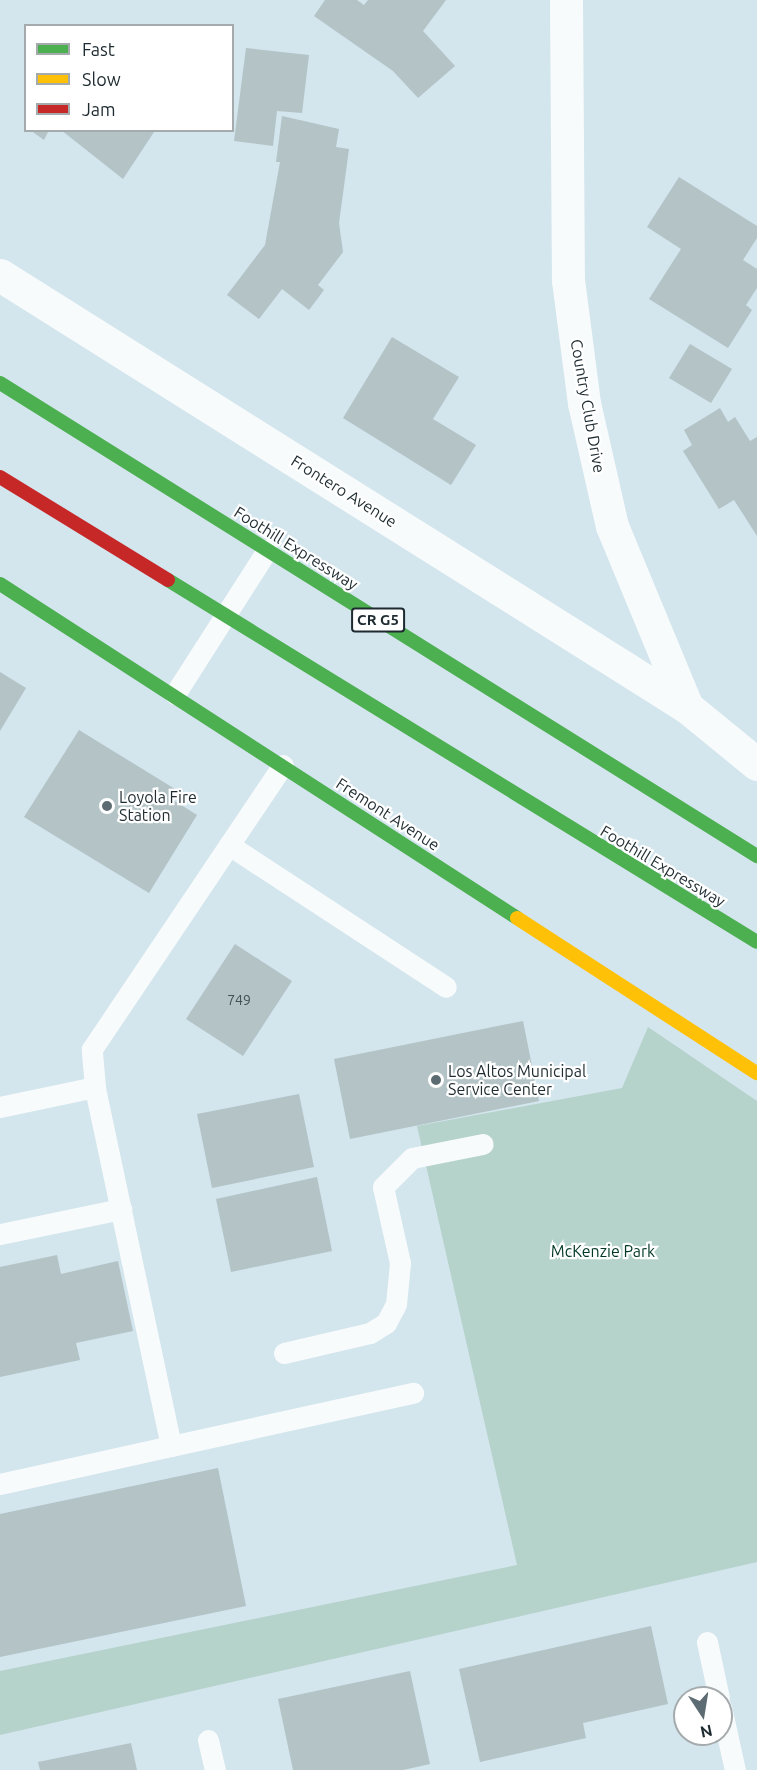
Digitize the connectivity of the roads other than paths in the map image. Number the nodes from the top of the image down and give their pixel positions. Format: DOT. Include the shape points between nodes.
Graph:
graph roads {
  1 [pos="566,0"];
  2 [pos="0,275"];
  3 [pos="0,383"];
  4 [pos="0,477"];
  5 [pos="267,550"];
  6 [pos="0,584"];
  7 [pos="222,618"];
  8 [pos="175,694"];
  9 [pos="687,707"];
  10 [pos="757,764"];
  11 [pos="283,765"];
  12 [pos="229,845"];
  13 [pos="757,856"];
  14 [pos="757,942"];
  15 [pos="446,987"];
  16 [pos="757,1073"];
  17 [pos="95,1087"];
  18 [pos="0,1107"];
  19 [pos="483,1144"];
  20 [pos="121,1209"];
  21 [pos="0,1234"];
  22 [pos="284,1353"];
  23 [pos="413,1393"];
  24 [pos="171,1446"];
  25 [pos="0,1484"];
  26 [pos="707,1642"];
  27 [pos="716,1686"];
  28 [pos="208,1740"];
  29 [pos="730,1746"];
  30 [pos="215,1770"];
  31 [pos="735,1770"];
  1 -- 9 [label="street, Country Club Drive" via="568,280 584,403 612,526"];
  2 -- 9 [label="street, Frontero Avenue"];
  3 -- 5 [label="main road, Foothill Expressway / CR G5"];
  4 -- 7 [label="main road, Foothill Expressway"];
  5 -- 7 [label="lane"];
  5 -- 13 [label="main road, Foothill Expressway / CR G5"];
  6 -- 8 [label="main road, Fremont Avenue"];
  7 -- 8 [label="lane"];
  7 -- 14 [label="main road, Foothill Expressway"];
  8 -- 11 [label="main road, Fremont Avenue"];
  9 -- 10 [label="street, Country Club Drive"];
  11 -- 12 [label="lane"];
  11 -- 16 [label="main road, Fremont Avenue"];
  12 -- 15 [label="lane"];
  12 -- 17 [label="lane" via="92,1049"];
  17 -- 18 [label="lane"];
  17 -- 20 [label="lane"];
  19 -- 22 [label="lane" via="412,1158 383,1187 400,1263 396,1304 386,1323 370,1334"];
  20 -- 21 [label="lane"];
  20 -- 24 [label="lane"];
  23 -- 24 [label="lane"];
  24 -- 25 [label="lane"];
  26 -- 27 [label="lane"];
  28 -- 30 [label="lane"];
  29 -- 31 [label="lane"];
}
